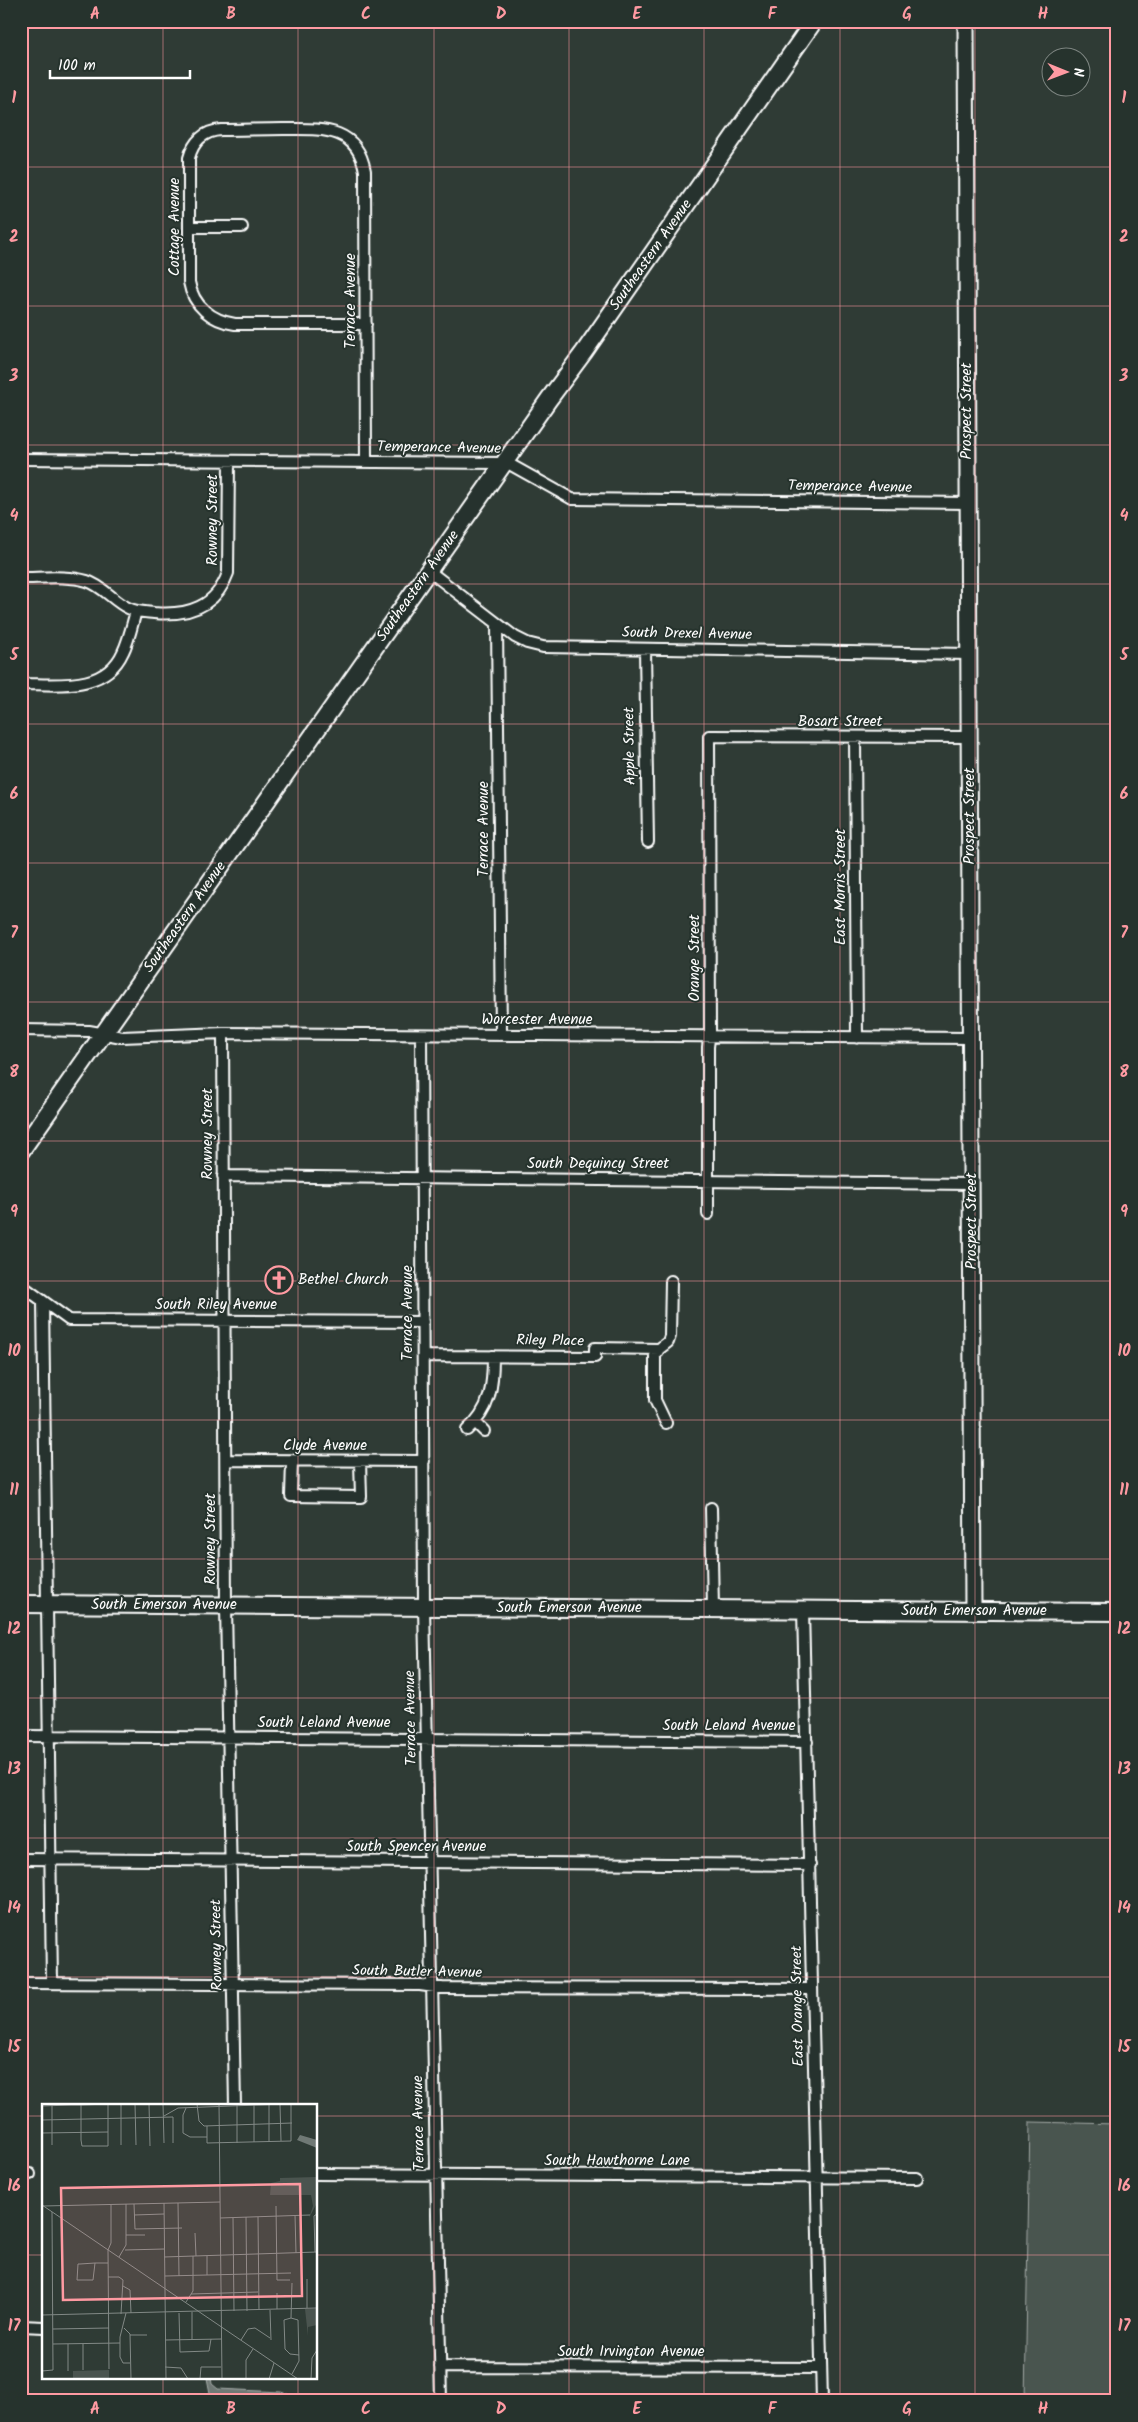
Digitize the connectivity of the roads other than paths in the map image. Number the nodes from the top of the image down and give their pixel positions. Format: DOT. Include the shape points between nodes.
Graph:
graph roads {
  1 [pos="814,21"];
  2 [pos="966,21"];
  3 [pos="199,139"];
  4 [pos="242,226"];
  5 [pos="190,227"];
  6 [pos="366,324"];
  7 [pos="21,459"];
  8 [pos="228,460"];
  9 [pos="366,462"];
  10 [pos="504,463"];
  11 [pos="968,502"];
  12 [pos="429,571"];
  13 [pos="21,578"];
  14 [pos="136,611"];
  15 [pos="497,624"];
  16 [pos="645,649"];
  17 [pos="969,654"];
  18 [pos="21,684"];
  19 [pos="709,736"];
  20 [pos="855,737"];
  21 [pos="970,737"];
  22 [pos="648,842"];
  23 [pos="21,1030"];
  24 [pos="223,1033"];
  25 [pos="103,1034"];
  26 [pos="422,1035"];
  27 [pos="500,1035"];
  28 [pos="709,1037"];
  29 [pos="857,1038"];
  30 [pos="971,1038"];
  31 [pos="21,1151"];
  32 [pos="224,1176"];
  33 [pos="422,1177"];
  34 [pos="708,1180"];
  35 [pos="971,1184"];
  36 [pos="708,1214"];
  37 [pos="671,1281"];
  38 [pos="21,1285"];
  39 [pos="43,1301"];
  40 [pos="224,1320"];
  41 [pos="423,1322"];
  42 [pos="659,1349"];
  43 [pos="423,1356"];
  44 [pos="493,1356"];
  45 [pos="476,1422"];
  46 [pos="666,1423"];
  47 [pos="467,1430"];
  48 [pos="484,1431"];
  49 [pos="226,1460"];
  50 [pos="292,1461"];
  51 [pos="360,1461"];
  52 [pos="424,1462"];
  53 [pos="711,1508"];
  54 [pos="21,1604"];
  55 [pos="46,1605"];
  56 [pos="226,1606"];
  57 [pos="424,1607"];
  58 [pos="713,1609"];
  59 [pos="803,1610"];
  60 [pos="973,1611"];
  61 [pos="1117,1612"];
  62 [pos="21,1736"];
  63 [pos="48,1736"];
  64 [pos="229,1737"];
  65 [pos="426,1739"];
  66 [pos="806,1742"];
  67 [pos="21,1859"];
  68 [pos="50,1859"];
  69 [pos="231,1861"];
  70 [pos="429,1862"];
  71 [pos="810,1865"];
  72 [pos="21,1983"];
  73 [pos="52,1983"];
  74 [pos="233,1984"];
  75 [pos="432,1987"];
  76 [pos="812,1989"];
  77 [pos="235,2104"];
  78 [pos="318,2174"];
  79 [pos="435,2174"];
  80 [pos="817,2178"];
  81 [pos="917,2178"];
  82 [pos="21,2326"];
  83 [pos="42,2327"];
  84 [pos="440,2367"];
  85 [pos="821,2368"];
  86 [pos="441,2401"];
  87 [pos="822,2401"];
  1 -- 10 [label="main road, Southeastern Avenue"];
  2 -- 11 [label="main road, Prospect Street"];
  3 -- 5 [label="street, Cottage Avenue" via="189,158"];
  3 -- 6 [label="street, Terrace Avenue" via="216,130 318,129 333,132 353,143 365,171"];
  4 -- 5 [label="street"];
  5 -- 6 [label="street, Cottage Avenue" via="190,286 196,301 220,321 235,324"];
  6 -- 9 [label="street, Terrace Avenue"];
  7 -- 8 [label="street, Temperance Avenue"];
  8 -- 9 [label="street, Temperance Avenue"];
  8 -- 14 [label="street, Rowney Street" via="229,568 221,589 196,610 183,613"];
  9 -- 10 [label="street, Temperance Avenue"];
  10 -- 11 [label="street, Temperance Avenue" via="572,499"];
  10 -- 12 [label="main road, Southeastern Avenue"];
  11 -- 17 [label="main road, Prospect Street"];
  12 -- 15 [label="street, South Drexel Avenue"];
  12 -- 25 [label="main road, Southeastern Avenue"];
  13 -- 14 [label="street" via="82,579"];
  14 -- 18 [label="street" via="122,653 102,676 76,684"];
  15 -- 16 [label="street, South Drexel Avenue" via="523,641 543,647"];
  15 -- 27 [label="street, Terrace Avenue"];
  16 -- 17 [label="street, South Drexel Avenue"];
  16 -- 22 [label="street, Apple Street"];
  17 -- 21 [label="main road, Prospect Street"];
  19 -- 20 [label="street, Bosart Street"];
  19 -- 28 [label="street, Orange Street"];
  20 -- 21 [label="street, Bosart Street"];
  20 -- 29 [label="street, East Morris Street"];
  21 -- 30 [label="main road, Prospect Street"];
  23 -- 25 [label="street, Worcester Avenue"];
  24 -- 25 [label="street, Worcester Avenue" via="122,1037"];
  24 -- 26 [label="street, Worcester Avenue"];
  24 -- 32 [label="street, Rowney Street"];
  25 -- 31 [label="main road, Southeastern Avenue"];
  26 -- 27 [label="street, Worcester Avenue"];
  26 -- 33 [label="street, Terrace Avenue"];
  27 -- 28 [label="street, Worcester Avenue"];
  28 -- 29 [label="street, Worcester Avenue"];
  28 -- 34 [label="street, Orange Street"];
  29 -- 30 [label="street, Worcester Avenue"];
  30 -- 35 [label="main road, Prospect Street"];
  32 -- 33 [label="street, South Dequincy Street"];
  32 -- 40 [label="street, Rowney Street"];
  33 -- 34 [label="street, South Dequincy Street"];
  33 -- 41 [label="street, Terrace Avenue"];
  34 -- 35 [label="street, South Dequincy Street"];
  34 -- 36 [label="street, Orange Street"];
  35 -- 60 [label="main road, Prospect Street"];
  37 -- 42 [label="street" via="670,1336"];
  38 -- 39 [label="street, South Riley Avenue"];
  39 -- 40 [label="street, South Riley Avenue" via="69,1320"];
  39 -- 55 [label="street"];
  40 -- 41 [label="street, South Riley Avenue"];
  40 -- 49 [label="street, Rowney Street"];
  41 -- 43 [label="street, Terrace Avenue"];
  42 -- 44 [label="street, Riley Place" via="595,1348 595,1357"];
  42 -- 46 [label="street" via="655,1356 654,1394"];
  43 -- 44 [label="street, Riley Place"];
  43 -- 52 [label="street, Terrace Avenue"];
  44 -- 45 [label="street" via="492,1392"];
  45 -- 47 [label="street"];
  45 -- 48 [label="street"];
  49 -- 50 [label="street, Clyde Avenue"];
  49 -- 56 [label="street, Rowney Street"];
  50 -- 51 [label="street, Clyde Avenue"];
  50 -- 51 [label="street" via="291,1496 360,1497"];
  51 -- 52 [label="street, Clyde Avenue"];
  52 -- 57 [label="street, Terrace Avenue"];
  53 -- 58 [label="street"];
  54 -- 55 [label="main road, South Emerson Avenue"];
  55 -- 56 [label="main road, South Emerson Avenue"];
  55 -- 63 [label="street"];
  56 -- 57 [label="main road, South Emerson Avenue"];
  56 -- 64 [label="street, Rowney Street"];
  57 -- 58 [label="main road, South Emerson Avenue"];
  57 -- 65 [label="street, Terrace Avenue"];
  58 -- 59 [label="main road, South Emerson Avenue"];
  59 -- 60 [label="main road, South Emerson Avenue"];
  59 -- 66 [label="street, East Orange Street"];
  60 -- 61 [label="main road, South Emerson Avenue"];
  62 -- 63 [label="street, South Leland Avenue"];
  63 -- 64 [label="street, South Leland Avenue"];
  63 -- 68 [label="street"];
  64 -- 65 [label="street, South Leland Avenue"];
  64 -- 69 [label="street, Rowney Street"];
  65 -- 66 [label="street, South Leland Avenue"];
  65 -- 70 [label="street, Terrace Avenue"];
  66 -- 71 [label="street, East Orange Street"];
  67 -- 68 [label="street, South Spencer Avenue"];
  68 -- 69 [label="street, South Spencer Avenue"];
  68 -- 73 [label="street"];
  69 -- 70 [label="street, South Spencer Avenue"];
  69 -- 74 [label="street, Rowney Street"];
  70 -- 71 [label="street, South Spencer Avenue"];
  70 -- 75 [label="street, Terrace Avenue"];
  71 -- 76 [label="street, East Orange Street"];
  72 -- 73 [label="street, South Butler Avenue"];
  73 -- 74 [label="street, South Butler Avenue"];
  74 -- 75 [label="street, South Butler Avenue"];
  74 -- 77 [label="street, Rowney Street"];
  75 -- 76 [label="street, South Butler Avenue"];
  75 -- 79 [label="street, Terrace Avenue"];
  76 -- 80 [label="street, East Orange Street"];
  78 -- 79 [label="street, South Hawthorne Lane"];
  79 -- 80 [label="street, South Hawthorne Lane"];
  79 -- 84 [label="street, Terrace Avenue"];
  80 -- 81 [label="street, South Hawthorne Lane"];
  80 -- 85 [label="street, East Orange Street"];
  82 -- 83 [label="street"];
  84 -- 85 [label="street, South Irvington Avenue"];
  84 -- 86 [label="street, Terrace Avenue"];
  85 -- 87 [label="street, East Orange Street"];
}
